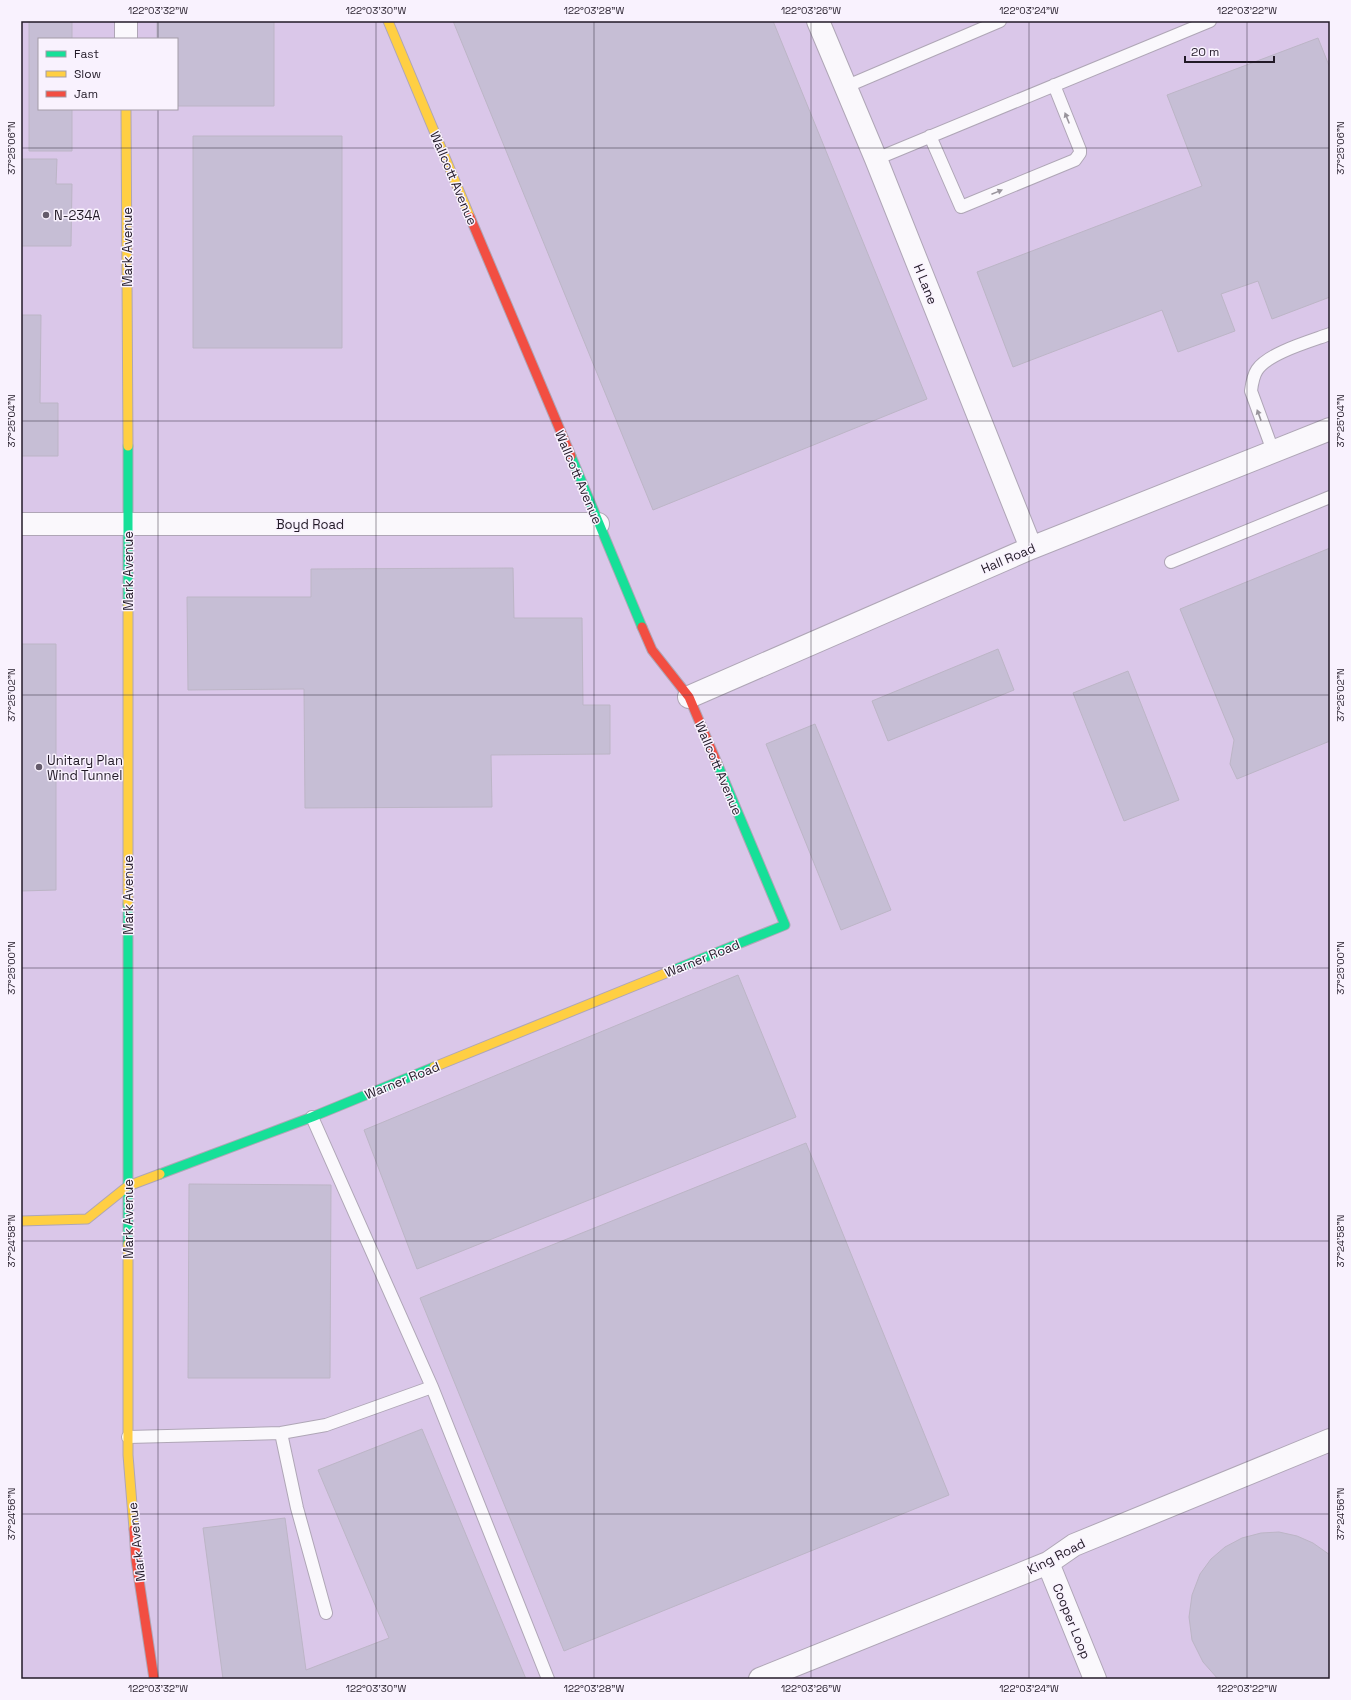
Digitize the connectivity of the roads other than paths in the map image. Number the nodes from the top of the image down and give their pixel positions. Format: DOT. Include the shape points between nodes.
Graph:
graph roads {
  1 [pos="126,21"];
  2 [pos="388,21"];
  3 [pos="818,21"];
  4 [pos="1000,21"];
  5 [pos="1210,21"];
  6 [pos="126,38"];
  7 [pos="1054,85"];
  8 [pos="845,87"];
  9 [pos="126,110"];
  10 [pos="930,136"];
  11 [pos="876,159"];
  12 [pos="1330,334"];
  13 [pos="1330,429"];
  14 [pos="1272,451"];
  15 [pos="1330,497"];
  16 [pos="21,524"];
  17 [pos="128,524"];
  18 [pos="598,524"];
  19 [pos="1031,548"];
  20 [pos="1171,562"];
  21 [pos="689,697"];
  22 [pos="784,925"];
  23 [pos="312,1117"];
  24 [pos="128,1186"];
  25 [pos="21,1221"];
  26 [pos="432,1387"];
  27 [pos="281,1433"];
  28 [pos="128,1437"];
  29 [pos="1330,1440"];
  30 [pos="1048,1563"];
  31 [pos="326,1613"];
  32 [pos="154,1679"];
  33 [pos="548,1679"];
  34 [pos="760,1679"];
  35 [pos="1096,1679"];
  1 -- 6 [label="street"];
  2 -- 18 [label="street, Wallcott Avenue"];
  3 -- 8 [label="street, H Lane"];
  4 -- 8 [label="lane"];
  5 -- 7 [label="lane"];
  7 -- 10 [label="lane"];
  10 -- 7 [label="lane, one-way" via="961,207 1078,157 1079,147"];
  8 -- 11 [label="street, H Lane"];
  9 -- 17 [label="street, Mark Avenue"];
  10 -- 11 [label="lane"];
  11 -- 19 [label="street, H Lane"];
  14 -- 12 [label="lane, one-way" via="1251,391 1256,370 1276,355"];
  13 -- 14 [label="street, Hall Road"];
  14 -- 19 [label="street, Hall Road"];
  15 -- 20 [label="lane"];
  16 -- 17 [label="street, Boyd Road"];
  17 -- 18 [label="street, Boyd Road"];
  17 -- 24 [label="street, Mark Avenue"];
  18 -- 21 [label="street, Wallcott Avenue" via="652,650"];
  19 -- 21 [label="street, Hall Road"];
  21 -- 22 [label="street, Wallcott Avenue"];
  22 -- 23 [label="street, Warner Road"];
  23 -- 24 [label="street, Warner Road"];
  23 -- 26 [label="lane"];
  24 -- 25 [label="street, Warner Road" via="87,1219"];
  24 -- 28 [label="street, Mark Avenue"];
  26 -- 27 [label="lane" via="326,1425"];
  26 -- 33 [label="lane"];
  27 -- 28 [label="lane"];
  27 -- 31 [label="lane" via="297,1508"];
  28 -- 32 [label="street, Mark Avenue" via="136,1560"];
  29 -- 30 [label="street, King Road" via="1074,1545"];
  30 -- 34 [label="street, King Road"];
  30 -- 35 [label="street, Cooper Loop"];
}
